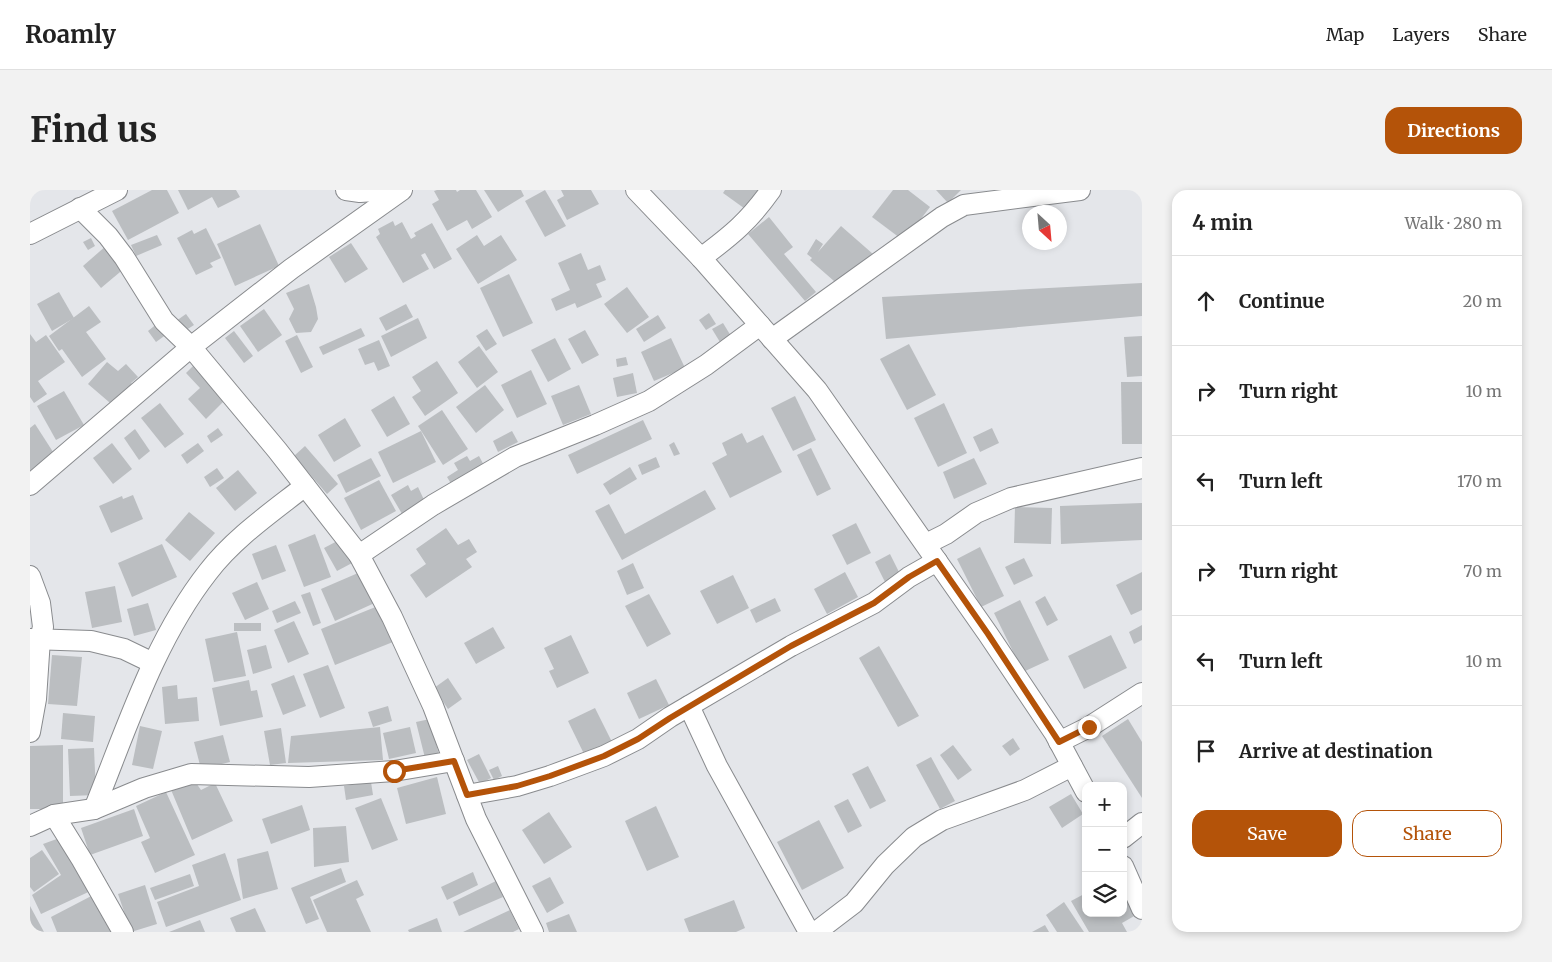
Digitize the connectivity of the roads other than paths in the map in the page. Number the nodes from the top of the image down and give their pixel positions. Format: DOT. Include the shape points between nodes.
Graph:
graph roads {
  1 [pos="117,190"];
  2 [pos="346,190"];
  3 [pos="388,190"];
  4 [pos="402,190"];
  5 [pos="636,190"];
  6 [pos="771,190"];
  7 [pos="1080,190"];
  8 [pos="80,208"];
  9 [pos="30,234"];
  10 [pos="701,258"];
  11 [pos="766,332"];
  12 [pos="191,348"];
  13 [pos="1142,468"];
  14 [pos="30,485"];
  15 [pos="305,486"];
  16 [pos="926,544"];
  17 [pos="359,555"];
  18 [pos="937,561"];
  19 [pos="30,576"];
  20 [pos="35,639"];
  21 [pos="154,663"];
  22 [pos="1142,693"];
  23 [pos="689,706"];
  24 [pos="30,732"];
  25 [pos="1059,742"];
  26 [pos="454,761"];
  27 [pos="1072,766"];
  28 [pos="1082,785"];
  29 [pos="467,795"];
  30 [pos="94,809"];
  31 [pos="54,815"];
  32 [pos="1142,823"];
  33 [pos="30,826"];
  34 [pos="1127,835"];
  35 [pos="1126,872"];
  36 [pos="1142,909"];
  37 [pos="837,923"];
  38 [pos="123,932"];
  39 [pos="533,932"];
  40 [pos="809,932"];
  41 [pos="816,932"];
  1 -- 8 [label="street"];
  2 -- 3 [label="street"];
  4 -- 12 [label="street" via="291,269"];
  5 -- 10 [label="street"];
  6 -- 10 [label="street" via="733,235"];
  7 -- 11 [label="street" via="964,205"];
  8 -- 9 [label="street"];
  8 -- 12 [label="street" via="108,236 164,321"];
  10 -- 11 [label="street"];
  11 -- 16 [label="street" via="817,390"];
  11 -- 17 [label="street" via="649,401 515,457 433,505"];
  12 -- 14 [label="street"];
  12 -- 15 [label="street"];
  13 -- 16 [label="street" via="1011,498 976,513"];
  15 -- 17 [label="street"];
  15 -- 21 [label="street" via="236,542 208,570"];
  16 -- 18 [label="street"];
  17 -- 26 [label="street" via="392,617"];
  18 -- 23 [label="street" via="874,603 791,646"];
  18 -- 25 [label="street"];
  19 -- 20 [label="street" via="40,603 43,627"];
  20 -- 21 [label="street" via="91,641 124,649"];
  20 -- 24 [label="street" via="36,699"];
  21 -- 30 [label="street"];
  22 -- 25 [label="street"];
  23 -- 29 [label="street" via="638,739 604,756 517,786"];
  23 -- 40 [label="street" via="717,766"];
  25 -- 27 [label="street"];
  26 -- 29 [label="street"];
  26 -- 30 [label="street" via="394,771 309,777 191,774 144,788"];
  27 -- 28 [label="street"];
  27 -- 37 [label="street" via="1025,790 942,820 914,837 885,865"];
  29 -- 39 [label="street"];
  30 -- 31 [label="street"];
  31 -- 33 [label="street"];
  31 -- 38 [label="street"];
  32 -- 34 [label="street"];
  35 -- 36 [label="street"];
  37 -- 41 [label="street"];
}
